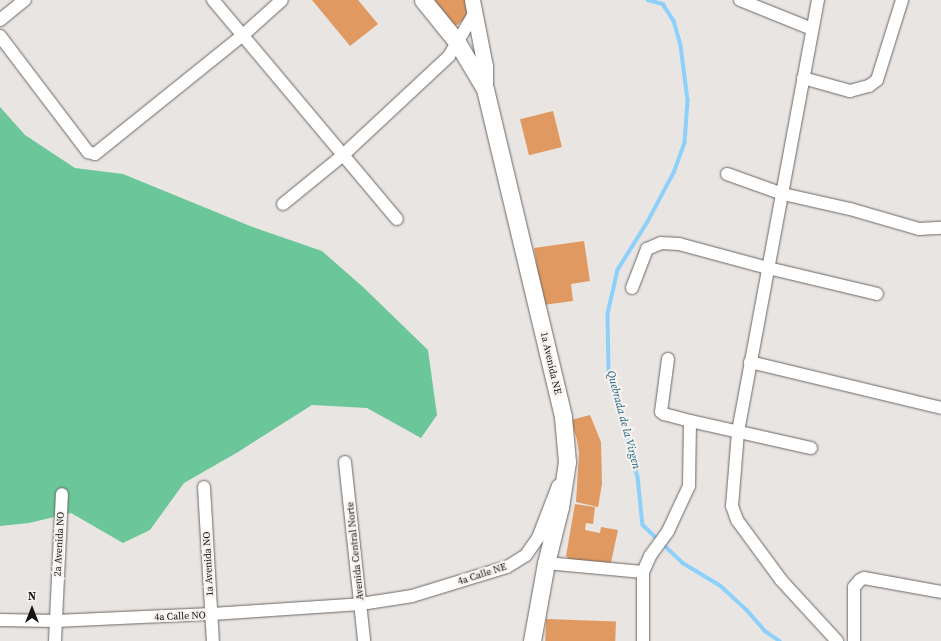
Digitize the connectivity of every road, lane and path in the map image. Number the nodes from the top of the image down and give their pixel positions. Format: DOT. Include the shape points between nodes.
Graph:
graph roads {
  1 [pos="25,0"];
  2 [pos="213,0"];
  3 [pos="282,0"];
  4 [pos="424,0"];
  5 [pos="740,0"];
  6 [pos="818,0"];
  7 [pos="902,0"];
  8 [pos="473,7"];
  9 [pos="0,20"];
  10 [pos="812,29"];
  11 [pos="243,35"];
  12 [pos="0,36"];
  13 [pos="457,42"];
  14 [pos="803,78"];
  15 [pos="485,89"];
  16 [pos="343,154"];
  17 [pos="727,174"];
  18 [pos="782,194"];
  19 [pos="283,204"];
  20 [pos="397,219"];
  21 [pos="941,228"];
  22 [pos="768,268"];
  23 [pos="632,288"];
  24 [pos="877,294"];
  25 [pos="668,359"];
  26 [pos="750,362"];
  27 [pos="941,408"];
  28 [pos="690,421"];
  29 [pos="738,432"];
  30 [pos="811,448"];
  31 [pos="346,462"];
  32 [pos="567,462"];
  33 [pos="204,487"];
  34 [pos="62,494"];
  35 [pos="546,563"];
  36 [pos="643,572"];
  37 [pos="941,592"];
  38 [pos="360,604"];
  39 [pos="212,614"];
  40 [pos="0,620"];
  41 [pos="55,621"];
  42 [pos="55,641"];
  43 [pos="213,641"];
  44 [pos="364,641"];
  45 [pos="532,641"];
  46 [pos="643,641"];
  47 [pos="837,641"];
  48 [pos="854,641"];
  1 -- 9 [label="street"];
  2 -- 11 [label="street"];
  3 -- 11 [label="street"];
  4 -- 13 [label="main road, 1a Avenida NE"];
  5 -- 10 [label="street"];
  6 -- 10 [label="street"];
  7 -- 14 [label="street" via="877,80 869,86 850,91"];
  8 -- 13 [label="street"];
  8 -- 15 [label="street" via="485,66"];
  10 -- 14 [label="street"];
  11 -- 12 [label="street" via="95,154 88,152"];
  11 -- 16 [label="street"];
  13 -- 15 [label="main road, 1a Avenida NE"];
  13 -- 16 [label="street" via="449,56"];
  14 -- 18 [label="street"];
  15 -- 32 [label="main road, 1a Avenida NE" via="538,302 563,417"];
  16 -- 19 [label="street"];
  16 -- 20 [label="street"];
  17 -- 18 [label="street"];
  18 -- 21 [label="street" via="850,209 919,229"];
  18 -- 22 [label="street"];
  22 -- 23 [label="street" via="679,244 661,243 647,249"];
  22 -- 24 [label="street"];
  22 -- 26 [label="street"];
  25 -- 28 [label="street" via="661,412"];
  26 -- 27 [label="street"];
  26 -- 29 [label="street"];
  28 -- 29 [label="street"];
  28 -- 36 [label="street" via="688,486 668,531 650,556"];
  29 -- 30 [label="street"];
  29 -- 47 [label="street" via="732,506 737,520 781,580"];
  31 -- 38 [label="street, Avenida Central Norte"];
  32 -- 35 [label="main road, 1a Avenida NE" via="560,507"];
  32 -- 38 [label="street, 4a Calle NE" via="538,538 526,555 507,567 412,596"];
  33 -- 39 [label="street, 1a Avenida NO"];
  34 -- 41 [label="street, 2a Avenida NO"];
  35 -- 36 [label="street"];
  35 -- 45 [label="main road, 1a Avenida NE"];
  36 -- 46 [label="street"];
  37 -- 48 [label="street" via="864,578 860,580 854,587"];
  38 -- 39 [label="street, 4a Calle NO"];
  38 -- 44 [label="street, Avenida Central Norte"];
  39 -- 41 [label="street, 4a Calle NO"];
  39 -- 43 [label="street, 1a Avenida NO"];
  40 -- 41 [label="street, 4a Calle NO"];
  41 -- 42 [label="street, 2a Avenida NO"];
}
